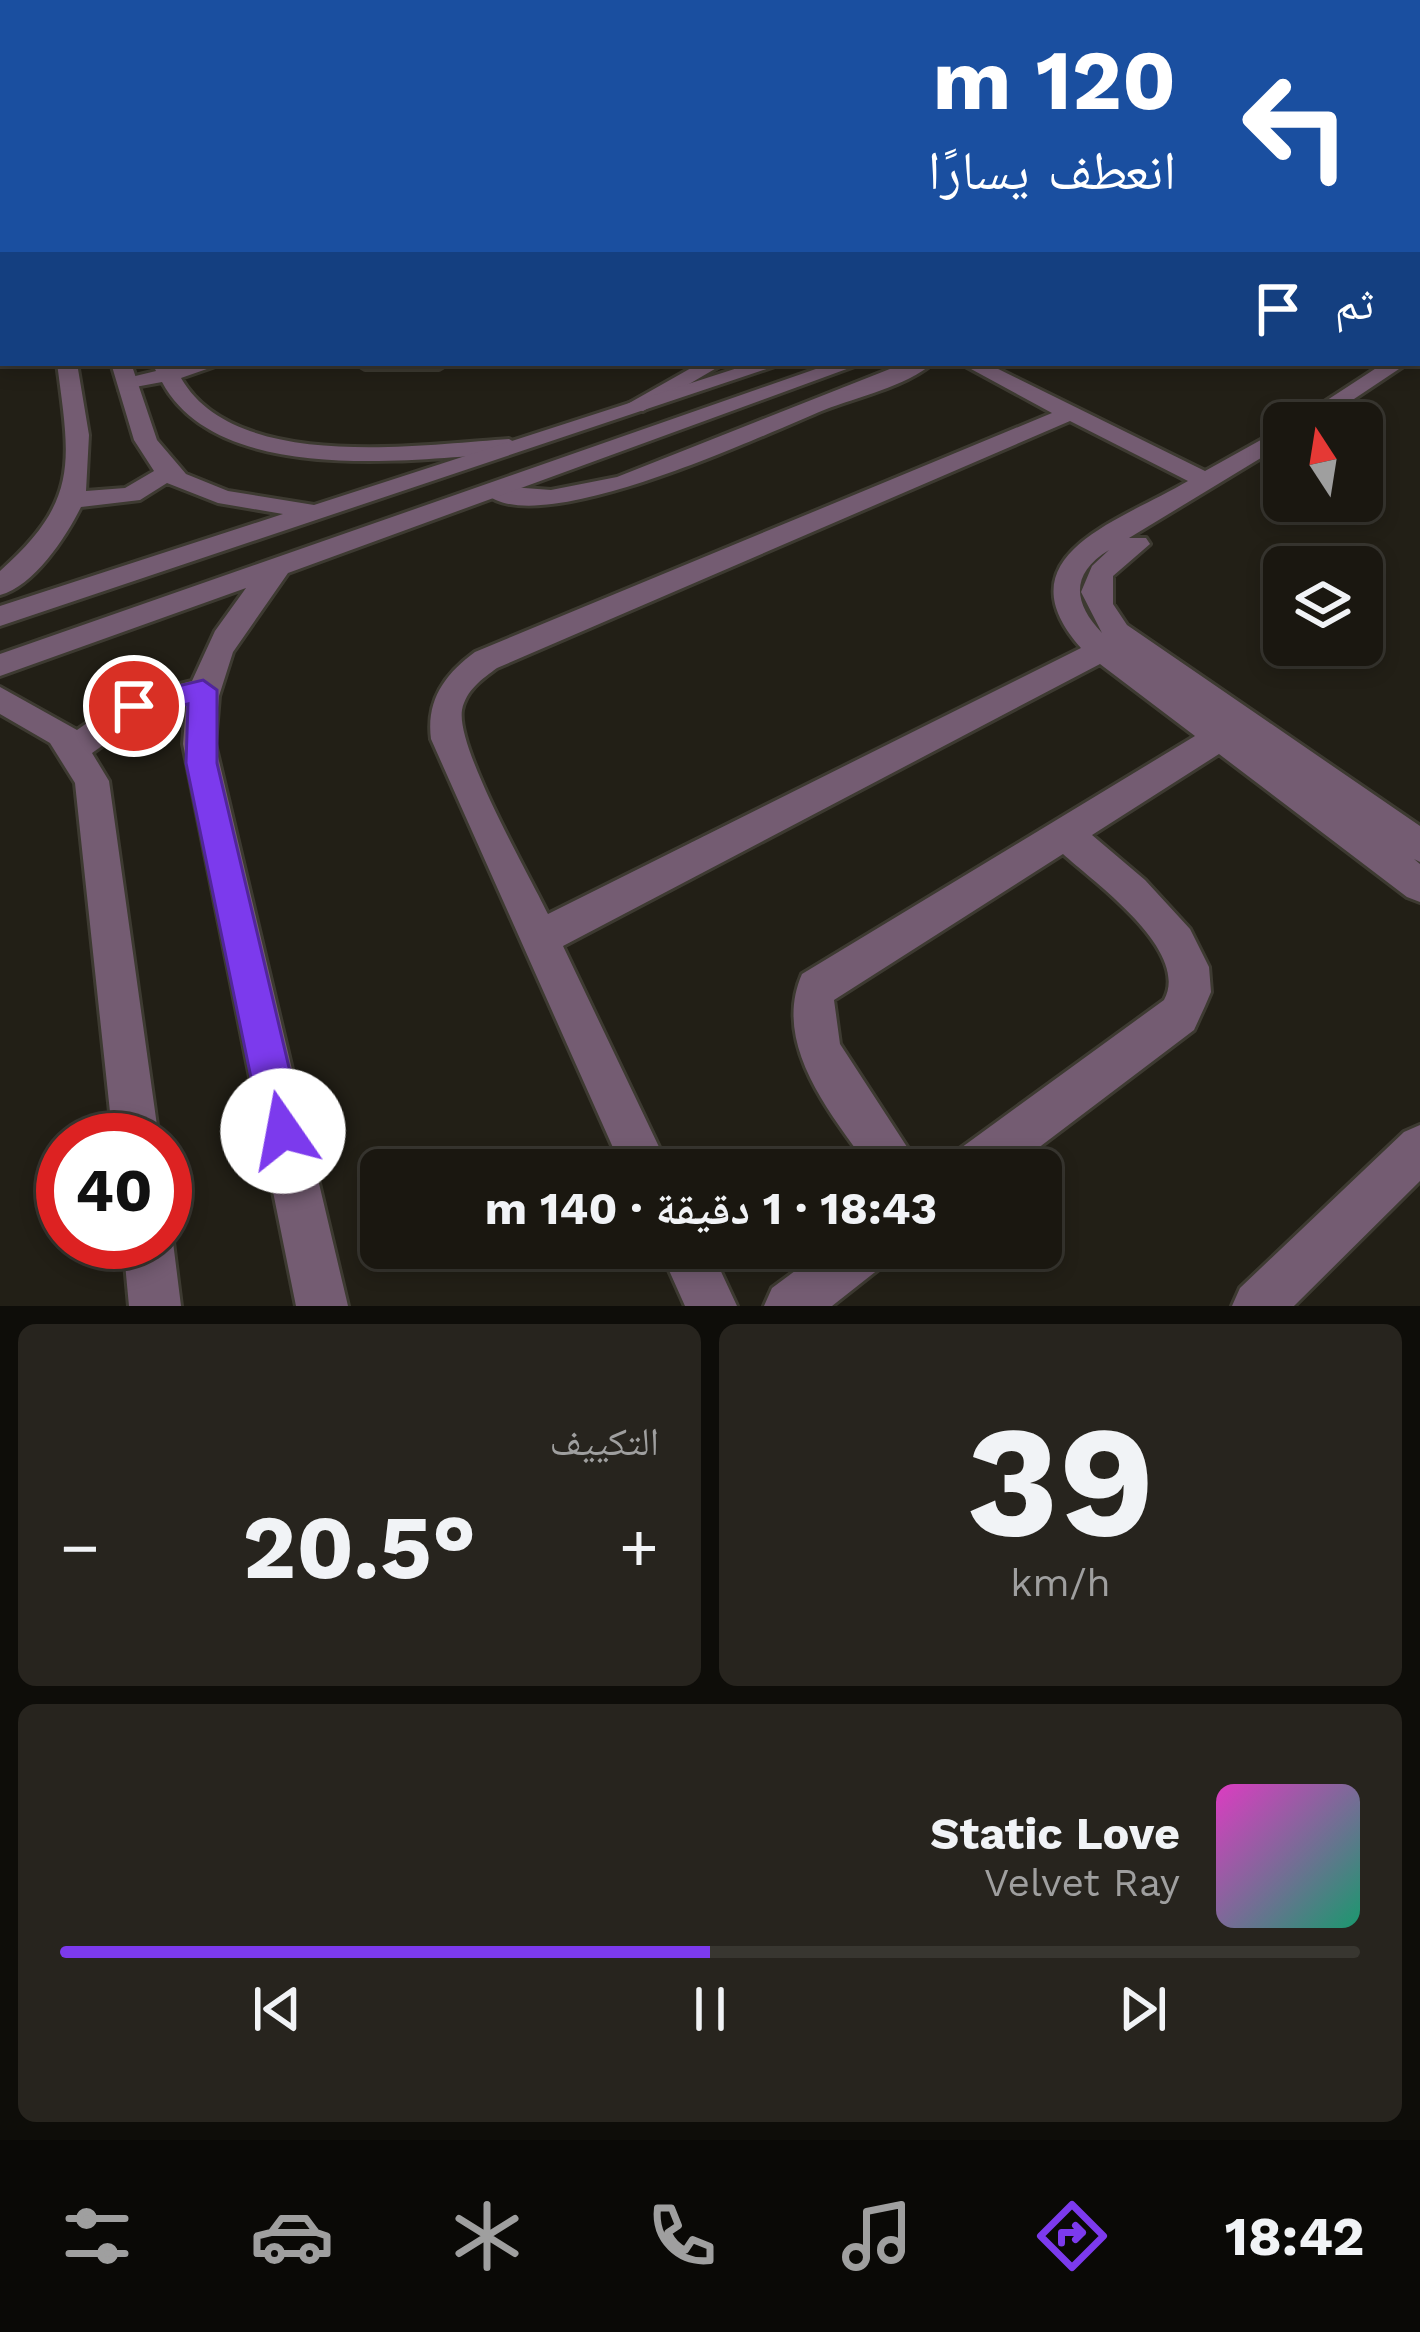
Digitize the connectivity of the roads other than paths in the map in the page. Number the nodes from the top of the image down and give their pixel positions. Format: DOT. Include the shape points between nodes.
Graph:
graph roads {
  1 [pos="68,366"];
  2 [pos="709,366"];
  3 [pos="764,366"];
  4 [pos="846,366"];
  5 [pos="915,366"];
  6 [pos="995,366"];
  7 [pos="1393,366"];
  8 [pos="1420,367"];
  9 [pos="164,369"];
  10 [pos="124,374"];
  11 [pos="1057,398"];
  12 [pos="1336,402"];
  13 [pos="1366,402"];
  14 [pos="635,406"];
  15 [pos="509,446"];
  16 [pos="1263,448"];
  17 [pos="1263,463"];
  18 [pos="167,473"];
  19 [pos="1213,483"];
  20 [pos="497,493"];
  21 [pos="74,500"];
  22 [pos="311,511"];
  23 [pos="170,558"];
  24 [pos="278,571"];
  25 [pos="0,586"];
  26 [pos="84,587"];
  27 [pos="184,603"];
  28 [pos="0,616"];
  29 [pos="96,633"];
  30 [pos="1102,650"];
  31 [pos="0,665"];
  32 [pos="203,690"];
  33 [pos="0,699"];
  34 [pos="1220,737"];
  35 [pos="75,748"];
  36 [pos="1064,833"];
  37 [pos="1420,847"];
  38 [pos="1420,885"];
  39 [pos="540,938"];
  40 [pos="133,1113"];
  41 [pos="1420,1148"];
  42 [pos="637,1149"];
  43 [pos="885,1149"];
  44 [pos="999,1149"];
  45 [pos="151,1269"];
  46 [pos="693,1269"];
  47 [pos="839,1269"];
  48 [pos="155,1306"];
  49 [pos="322,1306"];
  50 [pos="710,1306"];
  51 [pos="790,1306"];
  52 [pos="1258,1306"];
  1 -- 21 [label="street" via="82,463"];
  2 -- 14 [label="street"];
  3 -- 14 [label="street"];
  4 -- 20 [label="street"];
  5 -- 20 [label="street" via="607,488"];
  6 -- 11 [label="street"];
  7 -- 12 [label="street"];
  8 -- 13 [label="street"];
  9 -- 10 [label="street"];
  9 -- 15 [label="street" via="178,399 200,418 277,445 357,453"];
  10 -- 18 [label="street" via="146,450"];
  11 -- 19 [label="street"];
  11 -- 39 [label="street" via="468,672 446,704 447,739"];
  14 -- 15 [label="street"];
  15 -- 22 [label="street"];
  16 -- 19 [label="street"];
  17 -- 19 [label="street"];
  18 -- 21 [label="street" via="131,495"];
  18 -- 22 [label="street" via="218,496"];
  19 -- 30 [label="street" via="1068,569 1064,601"];
  19 -- 37 [label="street" via="1110,560 1095,586 1099,609 1129,644"];
  20 -- 24 [label="street"];
  21 -- 25 [label="street"];
  22 -- 23 [label="street"];
  23 -- 26 [label="street"];
  23 -- 27 [label="street" via="161,581"];
  24 -- 27 [label="street"];
  24 -- 32 [label="street" via="226,634"];
  26 -- 28 [label="street"];
  26 -- 29 [label="street" via="106,608"];
  27 -- 29 [label="street"];
  29 -- 31 [label="street"];
  30 -- 34 [label="street"];
  30 -- 39 [label="street"];
  32 -- 35 [label="street" via="134,706"];
  32 -- 49 [label="street" via="202,763"];
  33 -- 35 [label="street" via="46,721"];
  34 -- 36 [label="street"];
  34 -- 38 [label="street"];
  35 -- 40 [label="street" via="98,800"];
  36 -- 43 [label="street" via="816,988 808,1013 814,1040"];
  36 -- 44 [label="street" via="1172,932 1190,961 1194,992 1179,1015"];
  39 -- 42 [label="street"];
  41 -- 52 [label="street"];
  45 -- 48 [label="street"];
  46 -- 50 [label="street"];
  47 -- 51 [label="street"];
}
